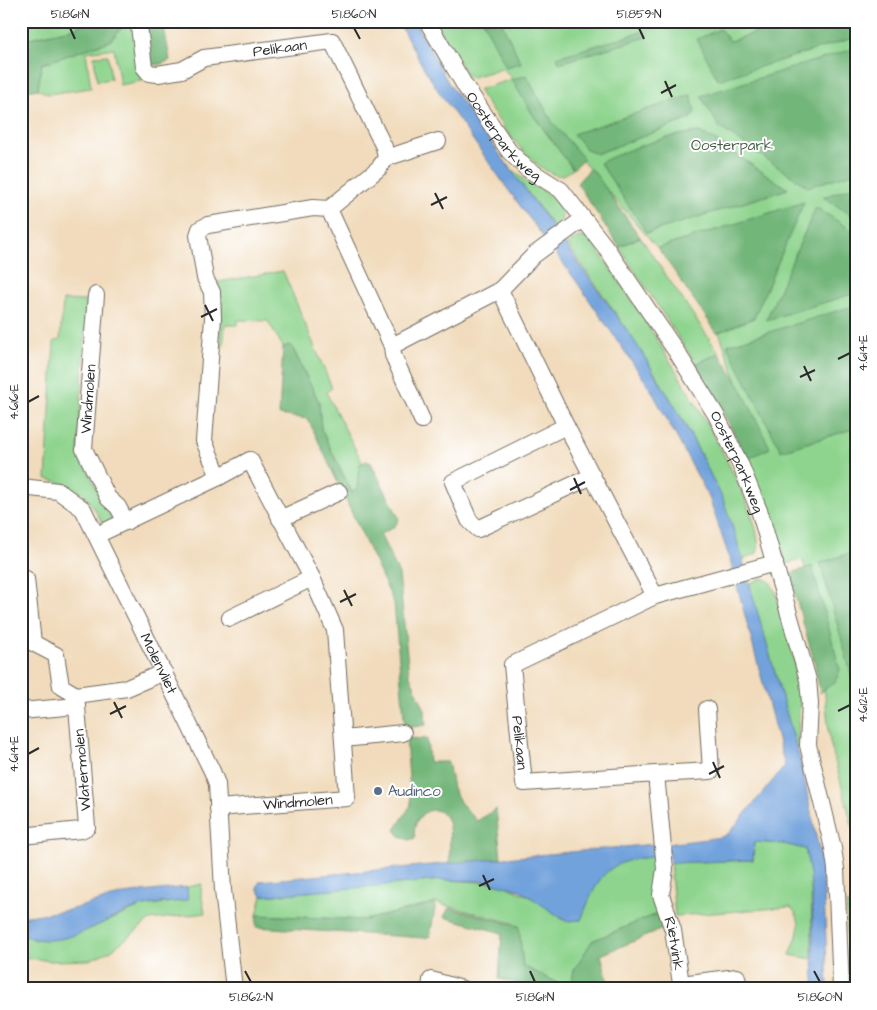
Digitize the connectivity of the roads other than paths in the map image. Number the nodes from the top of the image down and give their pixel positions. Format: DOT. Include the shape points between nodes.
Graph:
graph roads {
  1 [pos="427,21"];
  2 [pos="139,26"];
  3 [pos="438,141"];
  4 [pos="386,158"];
  5 [pos="329,209"];
  6 [pos="584,219"];
  7 [pos="500,290"];
  8 [pos="96,295"];
  9 [pos="392,346"];
  10 [pos="422,420"];
  11 [pos="566,426"];
  12 [pos="592,476"];
  13 [pos="219,477"];
  14 [pos="21,487"];
  15 [pos="339,492"];
  16 [pos="280,519"];
  17 [pos="126,522"];
  18 [pos="97,535"];
  19 [pos="775,563"];
  20 [pos="312,578"];
  21 [pos="21,579"];
  22 [pos="655,596"];
  23 [pos="230,618"];
  24 [pos="164,672"];
  25 [pos="76,700"];
  26 [pos="707,709"];
  27 [pos="21,711"];
  28 [pos="403,733"];
  29 [pos="343,739"];
  30 [pos="656,774"];
  31 [pos="218,808"];
  32 [pos="21,836"];
  33 [pos="234,989"];
  34 [pos="430,989"];
  35 [pos="462,989"];
  36 [pos="739,989"];
  37 [pos="841,989"];
  1 -- 6 [label="street, Oosterparkweg" via="465,86 509,151 526,168 561,190"];
  2 -- 4 [label="street, Pelikaan" via="144,68 149,73 158,74 182,70 204,58 332,41 384,147"];
  3 -- 4 [label="street"];
  4 -- 5 [label="street" via="379,168"];
  5 -- 9 [label="street"];
  5 -- 13 [label="street" via="313,208 200,229 198,235 205,278 212,292 204,441"];
  6 -- 7 [label="street" via="534,255"];
  6 -- 19 [label="street, Oosterparkweg" via="678,354 716,415 760,513"];
  7 -- 9 [label="street"];
  7 -- 11 [label="street"];
  8 -- 17 [label="street, Windmolen" via="84,449 108,498 118,507"];
  9 -- 10 [label="street"];
  11 -- 12 [label="street"];
  11 -- 12 [label="street" via="453,482 469,520 478,529"];
  12 -- 22 [label="street"];
  13 -- 16 [label="street, Windmolen" via="250,460"];
  13 -- 17 [label="street, Windmolen"];
  14 -- 18 [label="street, Molenvliet" via="58,491 71,498 83,509"];
  15 -- 16 [label="street"];
  16 -- 20 [label="street, Windmolen"];
  17 -- 18 [label="street, Windmolen"];
  18 -- 24 [label="street, Molenvliet"];
  19 -- 22 [label="street, Pelikaan"];
  19 -- 37 [label="street, Oosterparkweg" via="808,680 808,745 836,869"];
  20 -- 23 [label="street"];
  20 -- 29 [label="street, Windmolen" via="335,630"];
  21 -- 25 [label="street" via="26,579 33,643 56,655 61,686"];
  22 -- 30 [label="street, Pelikaan" via="512,666 524,783"];
  24 -- 25 [label="street" via="127,688"];
  24 -- 31 [label="street, Molenvliet" via="212,771 217,784"];
  25 -- 27 [label="street"];
  25 -- 32 [label="street, Watermolen" via="87,827"];
  26 -- 30 [label="street" via="712,771"];
  28 -- 29 [label="street"];
  29 -- 31 [label="street, Windmolen" via="347,798"];
  30 -- 36 [label="street, Rietvink" via="664,869 661,895 673,930 681,984 737,977"];
  31 -- 33 [label="street, Molenvliet"];
  34 -- 35 [label="street" via="431,980"];
}
